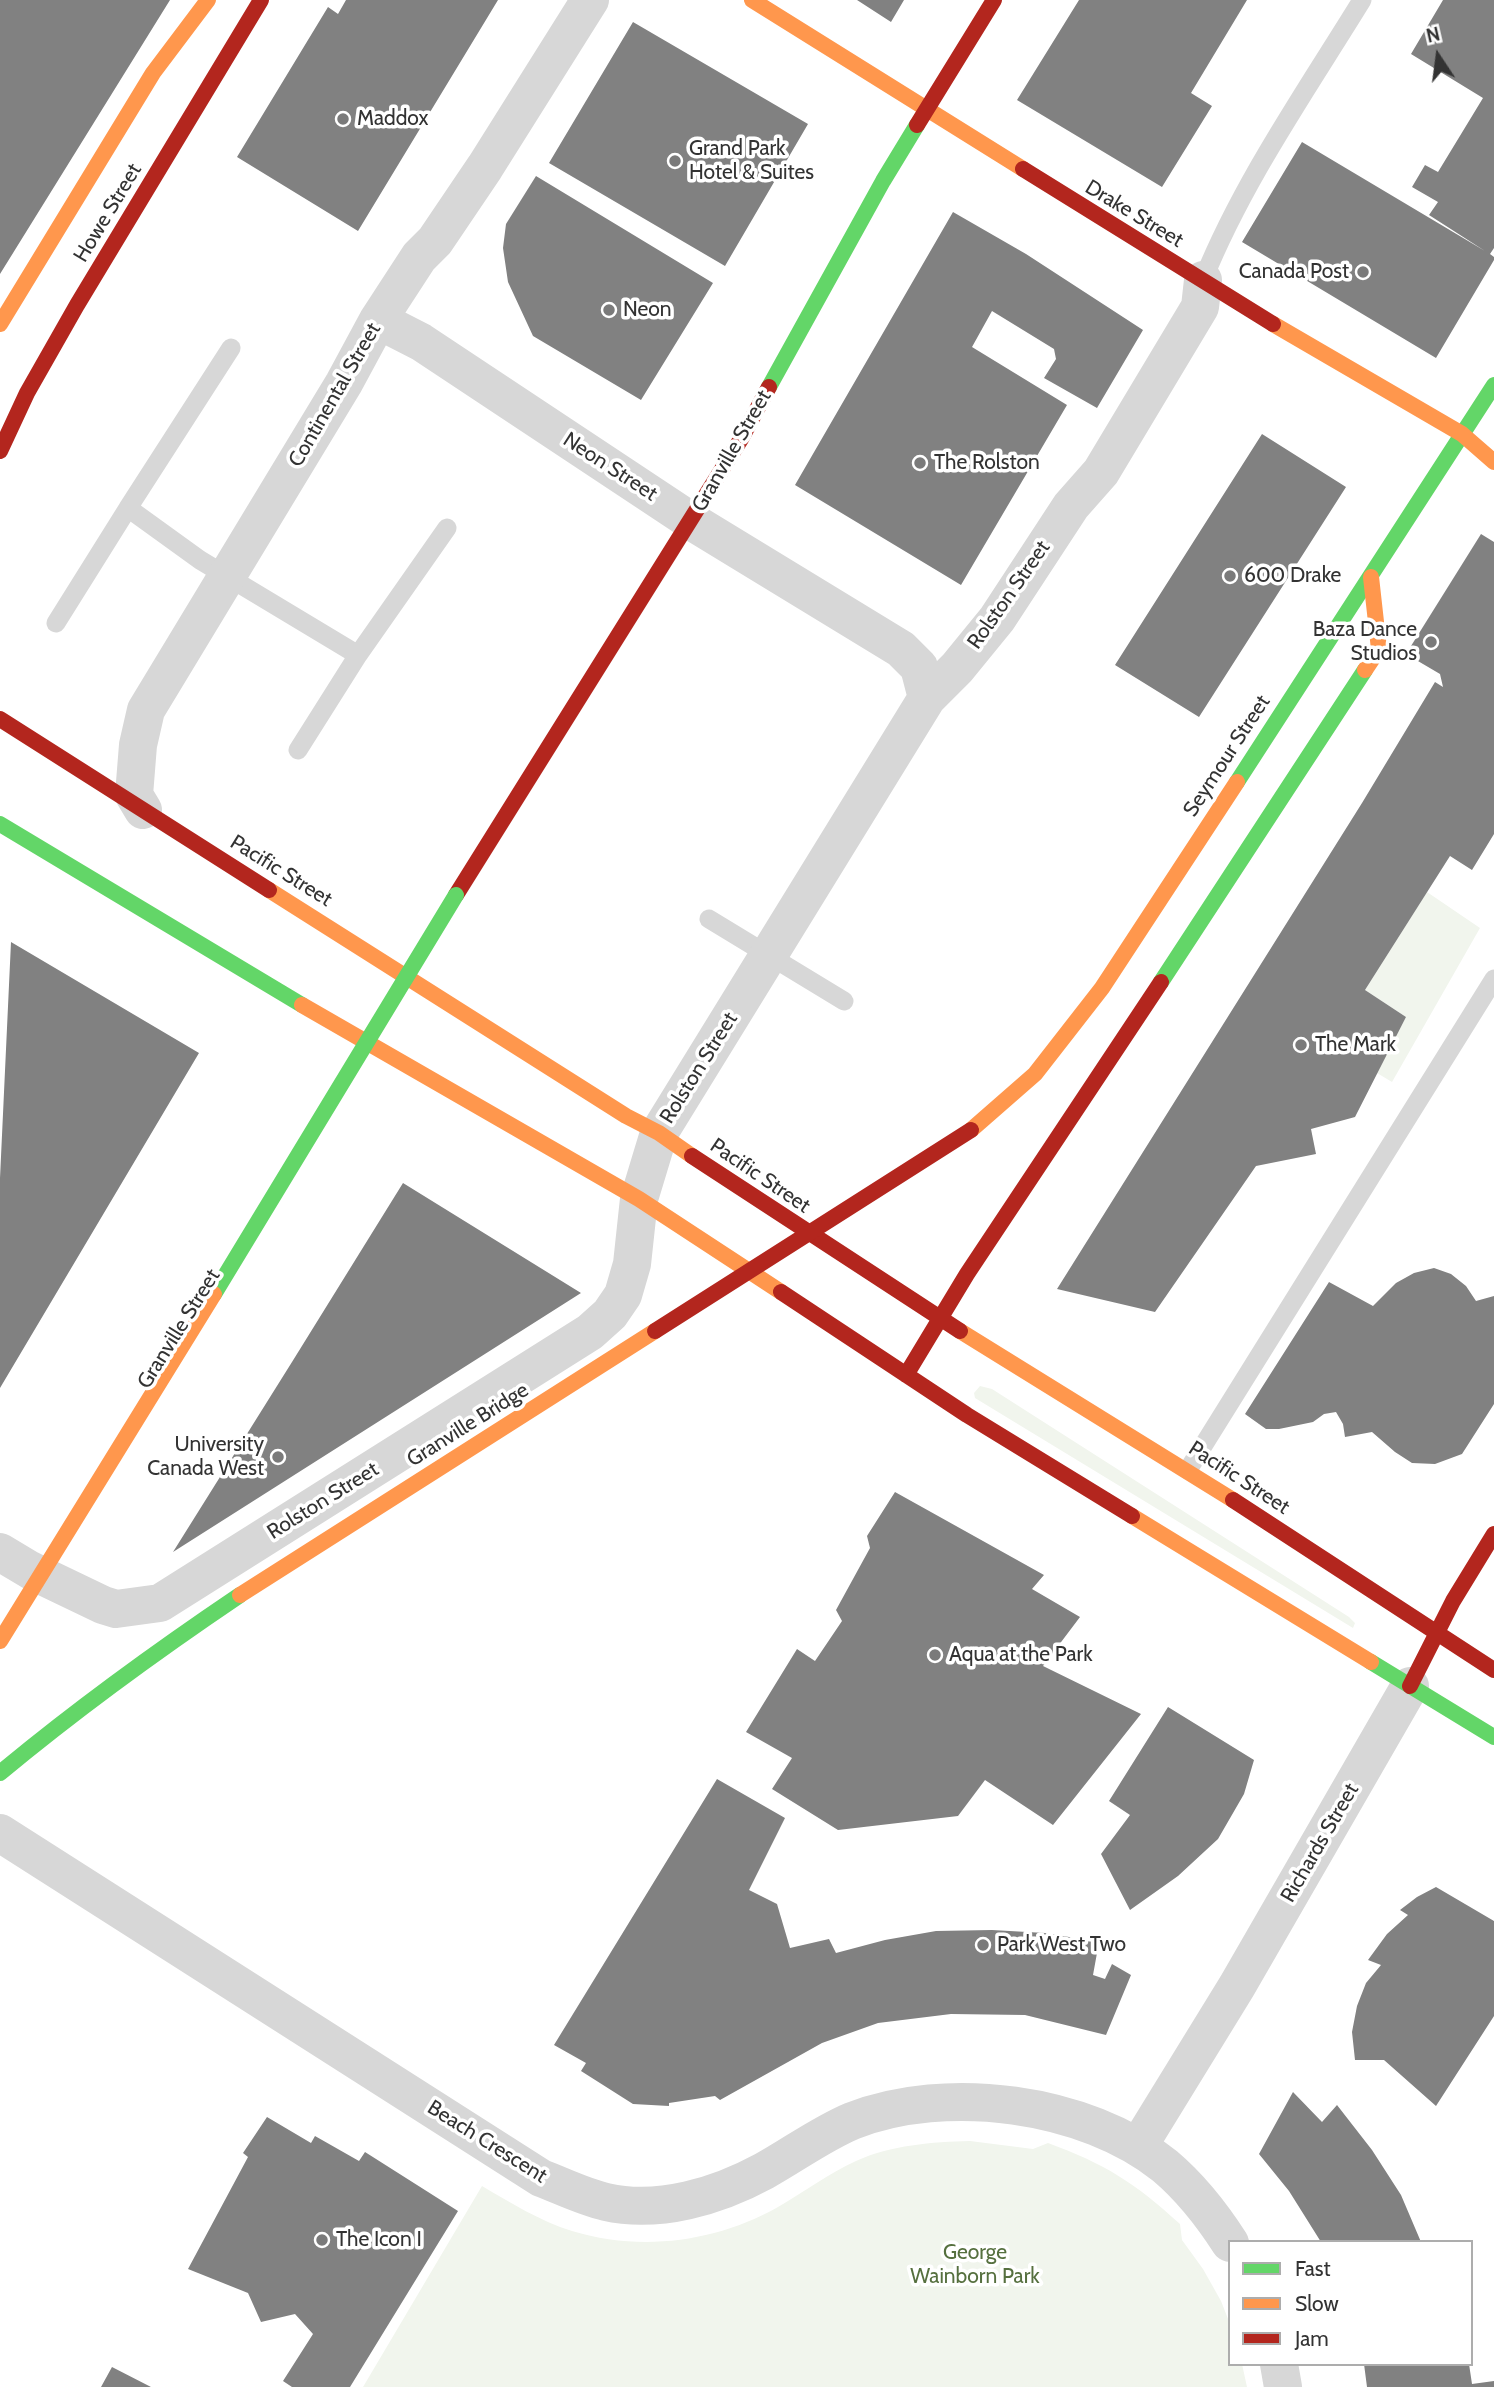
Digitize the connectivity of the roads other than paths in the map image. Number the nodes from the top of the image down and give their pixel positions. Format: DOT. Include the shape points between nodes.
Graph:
graph roads {
  1 [pos="208,0"];
  2 [pos="261,0"];
  3 [pos="590,0"];
  4 [pos="752,0"];
  5 [pos="994,0"];
  6 [pos="1362,0"];
  7 [pos="926,109"];
  8 [pos="1203,281"];
  9 [pos="2,318"];
  10 [pos="378,320"];
  11 [pos="231,348"];
  12 [pos="1494,385"];
  13 [pos="1462,434"];
  14 [pos="0,452"];
  15 [pos="1494,462"];
  16 [pos="128,508"];
  17 [pos="691,521"];
  18 [pos="447,528"];
  19 [pos="227,576"];
  20 [pos="1371,577"];
  21 [pos="56,623"];
  22 [pos="358,656"];
  23 [pos="928,698"];
  24 [pos="0,719"];
  25 [pos="298,750"];
  26 [pos="143,810"];
  27 [pos="2,830"];
  28 [pos="709,919"];
  29 [pos="768,955"];
  30 [pos="1494,979"];
  31 [pos="844,1001"];
  32 [pos="357,1038"];
  33 [pos="971,1130"];
  34 [pos="659,1133"];
  35 [pos="639,1199"];
  36 [pos="940,1319"];
  37 [pos="906,1375"];
  38 [pos="1188,1470"];
  39 [pos="1494,1534"];
  40 [pos="15,1561"];
  41 [pos="0,1618"];
  42 [pos="1436,1634"];
  43 [pos="0,1641"];
  44 [pos="1494,1670"];
  45 [pos="1410,1686"];
  46 [pos="1494,1737"];
  47 [pos="0,1773"];
  48 [pos="0,1833"];
  49 [pos="1138,2147"];
  50 [pos="1228,2240"];
  51 [pos="1279,2366"];
  52 [pos="1283,2387"];
  1 -- 9 [label="main road" via="153,73"];
  2 -- 14 [label="main road, Howe Street" via="33,382"];
  3 -- 10 [label="street, Continental Street" via="478,178"];
  4 -- 7 [label="main road, Drake Street"];
  5 -- 7 [label="main road, Granville Street"];
  6 -- 8 [label="lane" via="1219,240"];
  7 -- 8 [label="main road, Drake Street"];
  7 -- 17 [label="main road, Granville Street"];
  8 -- 13 [label="main road, Drake Street"];
  8 -- 23 [label="street, Rolston Street" via="1200,307 1101,472 1071,506 997,619"];
  10 -- 17 [label="street, Neon Street" via="421,342"];
  10 -- 19 [label="street, Continental Street"];
  11 -- 16 [label="lane"];
  12 -- 13 [label="main road, Seymour Street"];
  13 -- 15 [label="main road, Drake Street"];
  13 -- 20 [label="main road, Seymour Street"];
  16 -- 19 [label="lane"];
  16 -- 21 [label="lane"];
  17 -- 23 [label="street, Neon Street" via="901,649 919,667"];
  17 -- 43 [label="main road, Granville Street, bridge" via="456,895"];
  18 -- 22 [label="lane"];
  19 -- 22 [label="lane"];
  19 -- 26 [label="street, Continental Street" via="146,710 134,795"];
  20 -- 33 [label="main road, Seymour Street" via="1102,988 1035,1074"];
  20 -- 36 [label="main road" via="1379,649"];
  22 -- 25 [label="lane"];
  23 -- 29 [label="street, Rolston Street"];
  24 -- 26 [label="main road, Pacific Street"];
  26 -- 34 [label="main road, Pacific Street"];
  27 -- 32 [label="main road"];
  28 -- 29 [label="lane"];
  29 -- 31 [label="lane"];
  29 -- 34 [label="street, Rolston Street"];
  30 -- 38 [label="lane"];
  32 -- 35 [label="main road"];
  32 -- 40 [label="street, Granville Street"];
  33 -- 47 [label="main road, Granville Bridge, bridge" via="248,1590 83,1705"];
  34 -- 35 [label="street, Rolston Street"];
  34 -- 36 [label="main road, Pacific Street"];
  35 -- 37 [label="main road"];
  35 -- 40 [label="street, Rolston Street" via="632,1264 623,1296 590,1332 160,1603 116,1609"];
  36 -- 37 [label="main road"];
  36 -- 38 [label="main road, Pacific Street"];
  37 -- 45 [label="main road"];
  38 -- 42 [label="main road, Pacific Street"];
  39 -- 42 [label="main road, Richards Street"];
  40 -- 41 [label="street, Granville Street"];
  42 -- 44 [label="main road, Pacific Street"];
  42 -- 45 [label="main road, Richards Street"];
  45 -- 46 [label="main road"];
  45 -- 49 [label="street, Richards Street"];
  48 -- 49 [label="street, Beach Crescent" via="541,2178 606,2202 638,2205 700,2197 763,2172 833,2130 908,2107 971,2104 1038,2109 1102,2129"];
  49 -- 50 [label="street, Beach Crescent" via="1188,2189"];
  51 -- 52 [label="street"];
}
